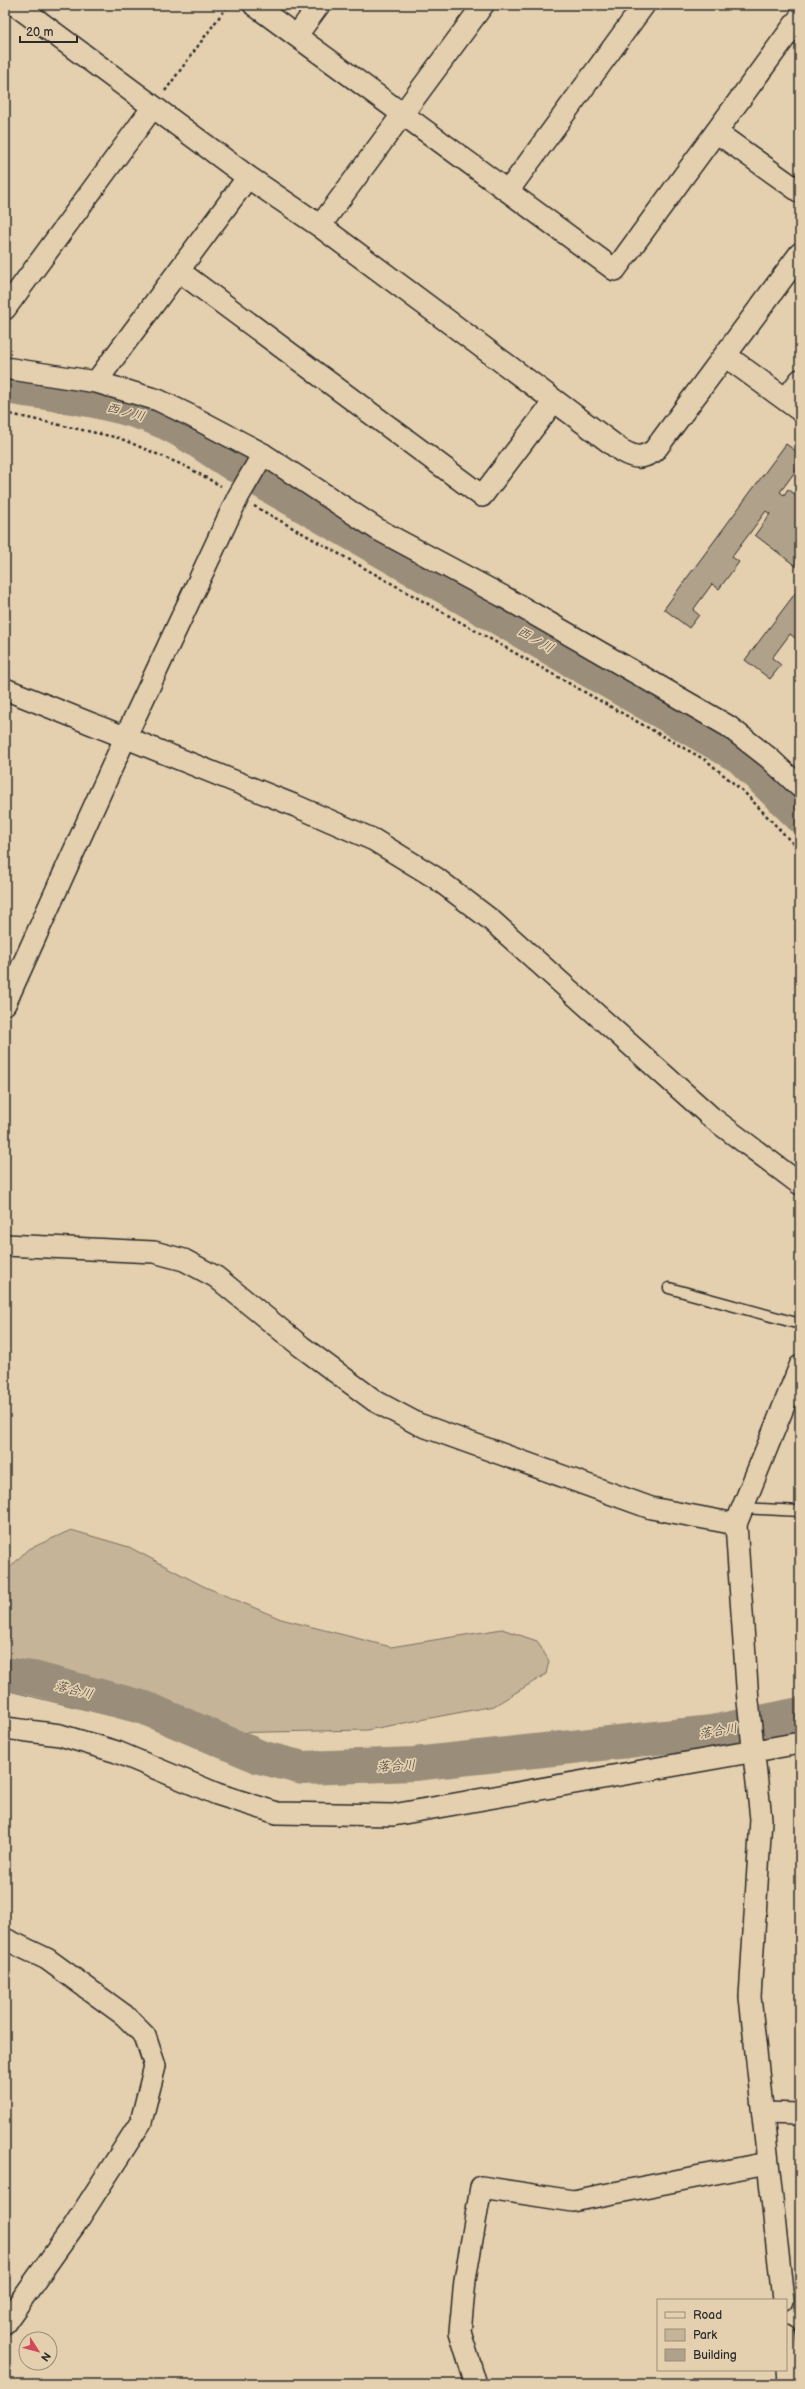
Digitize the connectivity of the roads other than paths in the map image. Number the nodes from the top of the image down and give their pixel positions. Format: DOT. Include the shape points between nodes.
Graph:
graph roads {
  1 [pos="16,5"];
  2 [pos="254,5"];
  3 [pos="319,5"];
  4 [pos="483,5"];
  5 [pos="644,5"];
  6 [pos="800,17"];
  7 [pos="297,35"];
  8 [pos="153,107"];
  9 [pos="404,114"];
  10 [pos="716,132"];
  11 [pos="248,177"];
  12 [pos="508,192"];
  13 [pos="800,192"];
  14 [pos="320,226"];
  15 [pos="800,254"];
  16 [pos="179,271"];
  17 [pos="5,309"];
  18 [pos="726,356"];
  19 [pos="5,368"];
  20 [pos="800,380"];
  21 [pos="96,382"];
  22 [pos="554,401"];
  23 [pos="793,404"];
  24 [pos="263,454"];
  25 [pos="5,688"];
  26 [pos="126,736"];
  27 [pos="800,787"];
  28 [pos="5,1004"];
  29 [pos="800,1184"];
  30 [pos="5,1244"];
  31 [pos="668,1288"];
  32 [pos="800,1324"];
  33 [pos="800,1366"];
  34 [pos="800,1511"];
  35 [pos="739,1516"];
  36 [pos="5,1728"];
  37 [pos="800,1743"];
  38 [pos="754,1749"];
  39 [pos="5,1939"];
  40 [pos="763,2113"];
  41 [pos="800,2114"];
  42 [pos="768,2163"];
  43 [pos="782,2299"];
  44 [pos="5,2323"];
  45 [pos="787,2351"];
  46 [pos="476,2384"];
  47 [pos="789,2384"];
  1 -- 8 [label="street"];
  2 -- 7 [label="street"];
  3 -- 7 [label="street"];
  4 -- 9 [label="street"];
  5 -- 12 [label="street"];
  6 -- 10 [label="street"];
  7 -- 9 [label="street"];
  8 -- 11 [label="street"];
  8 -- 17 [label="street"];
  9 -- 12 [label="street"];
  9 -- 14 [label="street"];
  10 -- 12 [label="street" via="615,270"];
  10 -- 13 [label="street"];
  11 -- 14 [label="street"];
  11 -- 16 [label="street"];
  14 -- 22 [label="street"];
  15 -- 18 [label="street"];
  16 -- 21 [label="street"];
  16 -- 22 [label="street" via="482,496"];
  18 -- 22 [label="street" via="654,451 643,458 634,457 622,450"];
  18 -- 23 [label="street"];
  19 -- 21 [label="street"];
  20 -- 23 [label="street"];
  21 -- 24 [label="street" via="158,400"];
  24 -- 26 [label="street" via="238,496"];
  24 -- 27 [label="street" via="377,529 504,597 728,726 769,758"];
  25 -- 26 [label="street"];
  26 -- 28 [label="street"];
  26 -- 29 [label="street" via="374,840 436,878 491,920 711,1117"];
  30 -- 35 [label="street" via="154,1252 184,1260 216,1277 302,1347 375,1401 418,1424 651,1508"];
  31 -- 32 [label="lane"];
  33 -- 35 [label="street"];
  34 -- 35 [label="lane"];
  35 -- 38 [label="street" via="748,1701"];
  36 -- 38 [label="street" via="60,1735 117,1752 217,1794 277,1813 393,1815"];
  37 -- 38 [label="street"];
  38 -- 40 [label="street" via="761,1819 750,1997"];
  39 -- 44 [label="street" via="47,1959 124,2015 145,2036 155,2066 141,2122 74,2226"];
  40 -- 41 [label="street"];
  40 -- 42 [label="street"];
  42 -- 43 [label="street"];
  42 -- 46 [label="street" via="573,2201 481,2187 465,2280 460,2332"];
  45 -- 47 [label="street"];
}
